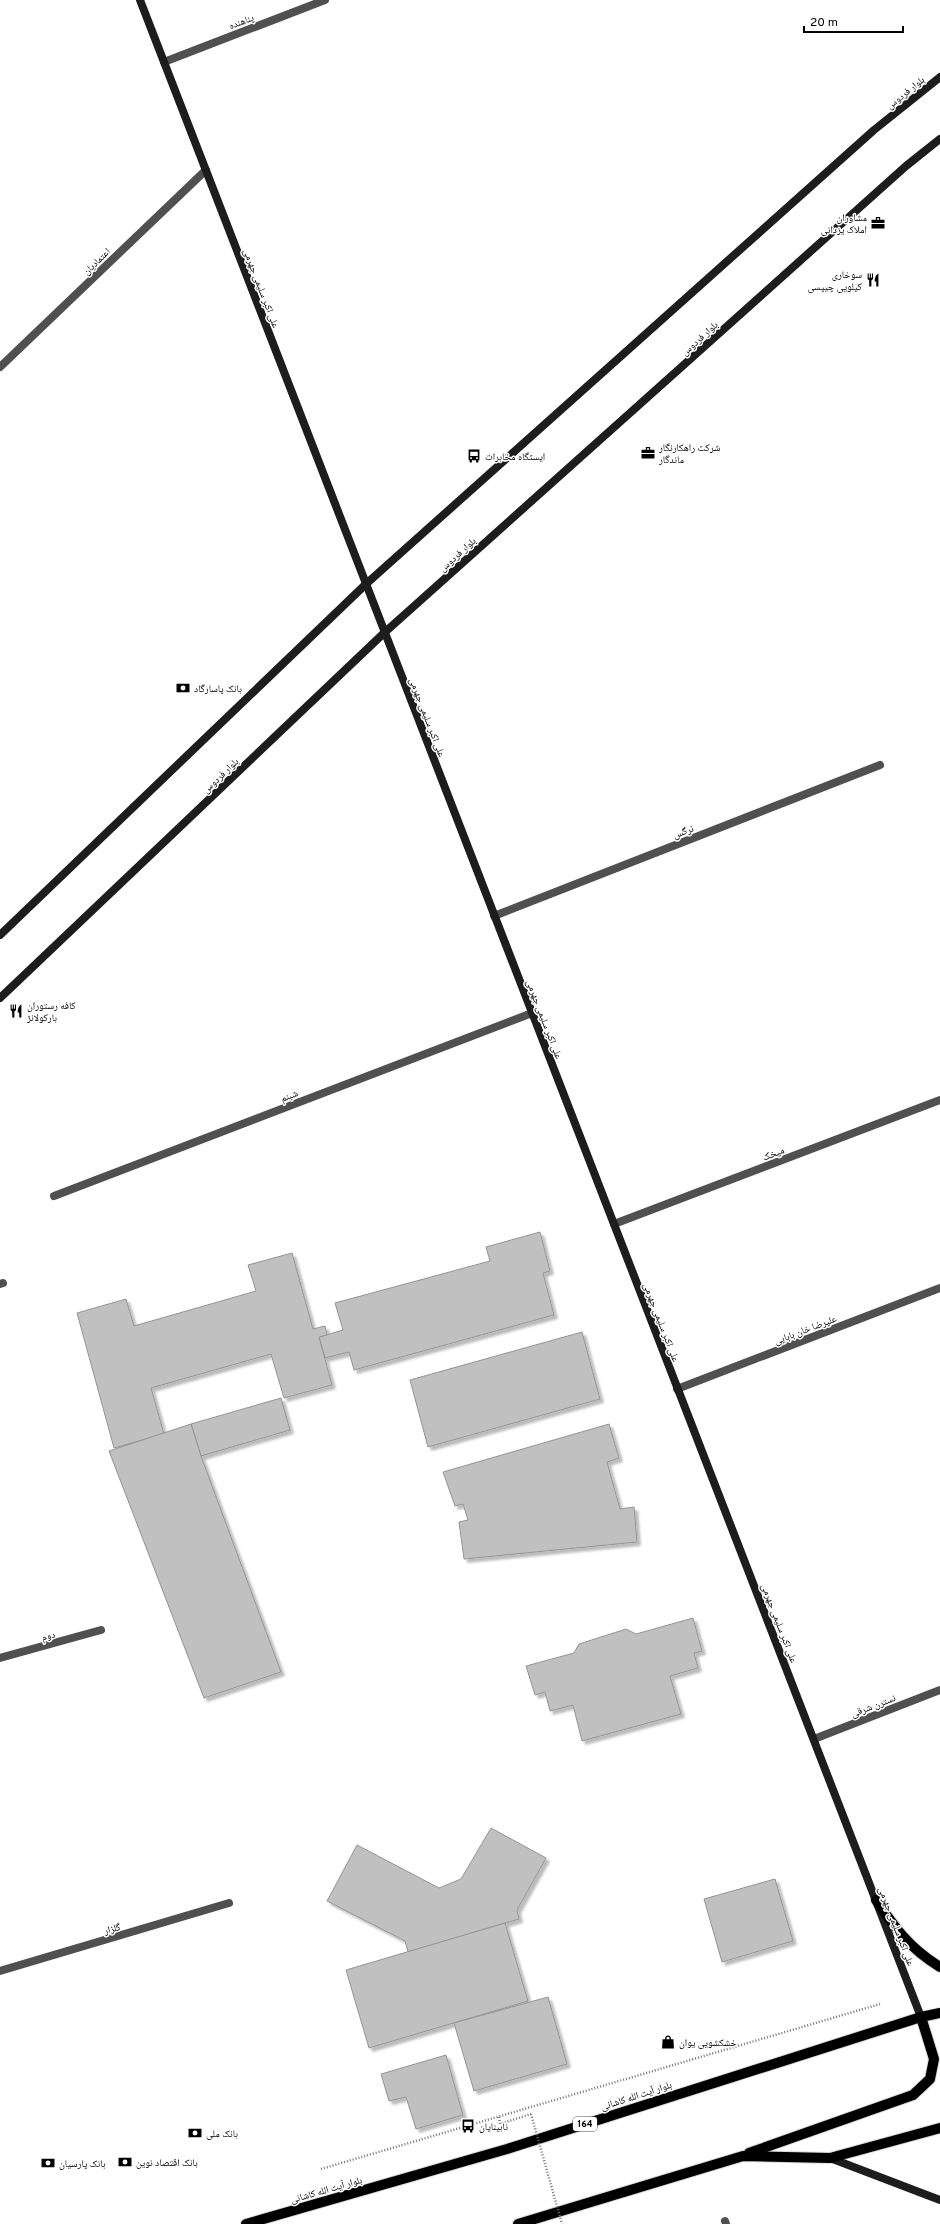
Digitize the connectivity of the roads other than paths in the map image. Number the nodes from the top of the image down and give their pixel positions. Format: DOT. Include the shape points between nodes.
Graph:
graph roads {
  1 [pos="140,0"];
  2 [pos="324,0"];
  3 [pos="164,62"];
  4 [pos="940,77"];
  5 [pos="940,139"];
  6 [pos="206,170"];
  7 [pos="0,367"];
  8 [pos="366,584"];
  9 [pos="384,633"];
  10 [pos="880,765"];
  11 [pos="494,916"];
  12 [pos="0,935"];
  13 [pos="0,998"];
  14 [pos="532,1013"];
  15 [pos="940,1100"];
  16 [pos="54,1196"];
  17 [pos="614,1224"];
  18 [pos="940,1288"];
  19 [pos="678,1389"];
  20 [pos="101,1630"];
  21 [pos="0,1658"];
  22 [pos="940,1690"];
  23 [pos="814,1739"];
  24 [pos="876,1900"];
  25 [pos="230,1903"];
  26 [pos="940,1967"];
  27 [pos="0,1971"];
  28 [pos="940,2013"];
  29 [pos="921,2017"];
  30 [pos="940,2128"];
  31 [pos="743,2156"];
  32 [pos="830,2158"];
  33 [pos="940,2200"];
  34 [pos="246,2224"];
  35 [pos="518,2224"];
  1 -- 3 [label="main road, علی اکبر سلیمی جهرمی"];
  2 -- 3 [label="street, پناهنده"];
  3 -- 6 [label="main road, علی اکبر سلیمی جهرمی"];
  4 -- 8 [label="main road, بلوار فردوس" via="874,130"];
  5 -- 9 [label="main road, بلوار فردوس" via="906,166"];
  6 -- 7 [label="street, اعتمادیان"];
  6 -- 8 [label="main road, علی اکبر سلیمی جهرمی"];
  8 -- 9 [label="main road, علی اکبر سلیمی جهرمی"];
  8 -- 12 [label="main road, بلوار فردوس"];
  9 -- 11 [label="main road, علی اکبر سلیمی جهرمی"];
  9 -- 13 [label="main road, بلوار فردوس"];
  10 -- 11 [label="street, نرگس"];
  11 -- 14 [label="main road, علی اکبر سلیمی جهرمی"];
  14 -- 16 [label="street, شبنم"];
  14 -- 17 [label="main road, علی اکبر سلیمی جهرمی"];
  15 -- 17 [label="street, میخک"];
  17 -- 19 [label="main road, علی اکبر سلیمی جهرمی"];
  18 -- 19 [label="street, علیرضا خان بابایی"];
  19 -- 23 [label="main road, علی اکبر سلیمی جهرمی"];
  20 -- 21 [label="street, دوم"];
  22 -- 23 [label="street, نسترن شرقی"];
  23 -- 24 [label="main road, علی اکبر سلیمی جهرمی"];
  24 -- 26 [label="main road" via="901,1935 920,1954"];
  24 -- 29 [label="main road, علی اکبر سلیمی جهرمی"];
  25 -- 27 [label="street, گلزار"];
  28 -- 29 [label="main road, بلوار آیت الله کاشانی / 164"];
  29 -- 31 [label="main road" via="934,2060 930,2079 913,2095"];
  29 -- 34 [label="main road, بلوار آیت الله کاشانی / 164" via="507,2149"];
  30 -- 32 [label="main road"];
  31 -- 32 [label="main road"];
  31 -- 35 [label="main road"];
  32 -- 33 [label="main road"];
}
